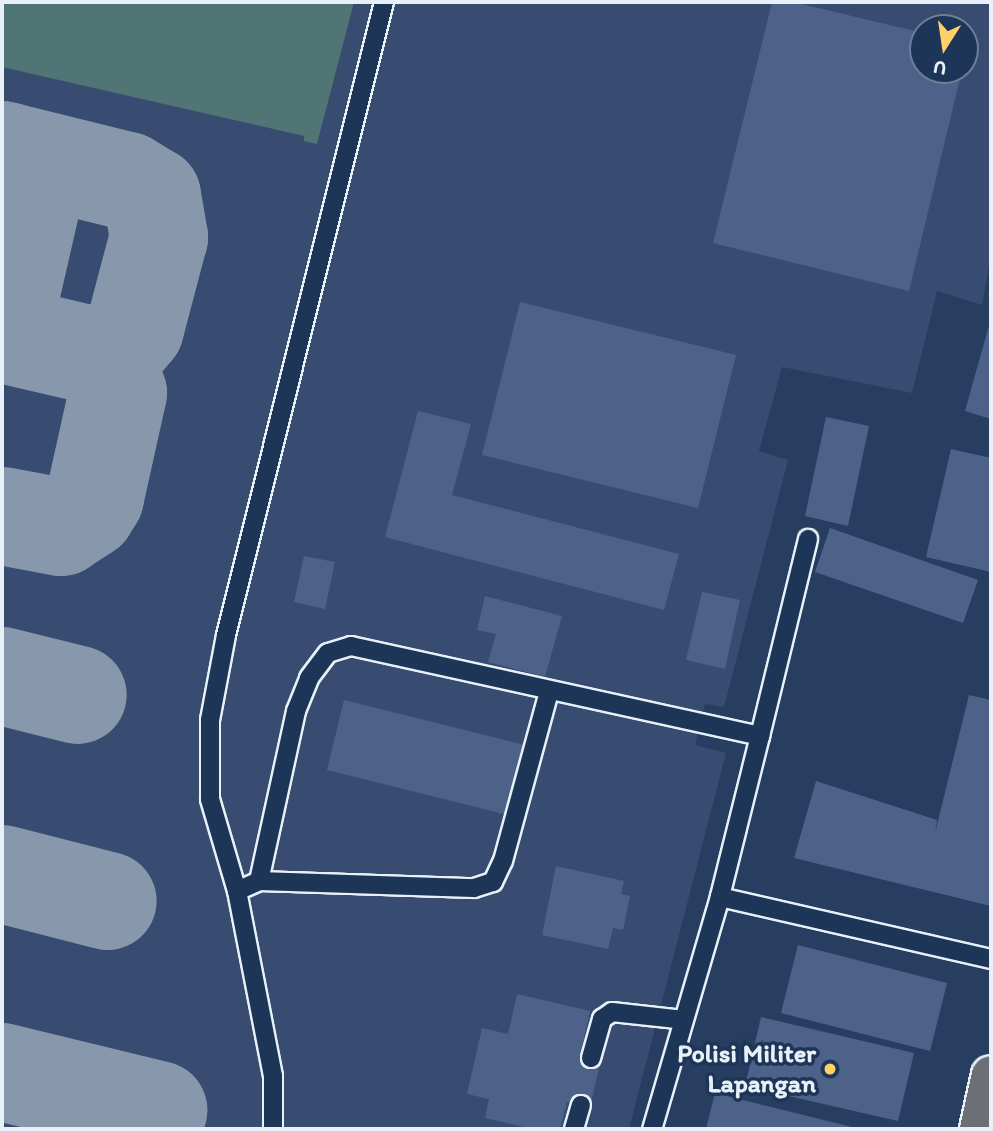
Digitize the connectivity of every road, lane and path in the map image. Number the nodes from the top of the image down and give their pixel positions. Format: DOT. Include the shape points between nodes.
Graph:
graph roads {
  1 [pos="384,2"];
  2 [pos="808,539"];
  3 [pos="549,692"];
  4 [pos="760,736"];
  5 [pos="259,881"];
  6 [pos="237,891"];
  7 [pos="720,897"];
  8 [pos="991,959"];
  9 [pos="684,1020"];
  10 [pos="591,1058"];
  11 [pos="991,1075"];
  12 [pos="581,1105"];
  13 [pos="273,1129"];
  14 [pos="574,1129"];
  15 [pos="652,1129"];
  16 [pos="979,1129"];
  1 -- 6 [label="lane" via="226,635 210,720 210,799"];
  2 -- 4 [label="lane"];
  3 -- 4 [label="lane"];
  3 -- 5 [label="lane" via="493,882 474,888"];
  3 -- 5 [label="lane" via="351,646 328,653 309,678 296,711"];
  4 -- 7 [label="lane"];
  5 -- 6 [label="lane"];
  6 -- 13 [label="lane" via="273,1076"];
  7 -- 8 [label="lane"];
  7 -- 9 [label="lane"];
  9 -- 10 [label="lane" via="612,1012 601,1019"];
  9 -- 15 [label="lane"];
  11 -- 16 [label="highway"];
  12 -- 14 [label="lane"];
}
